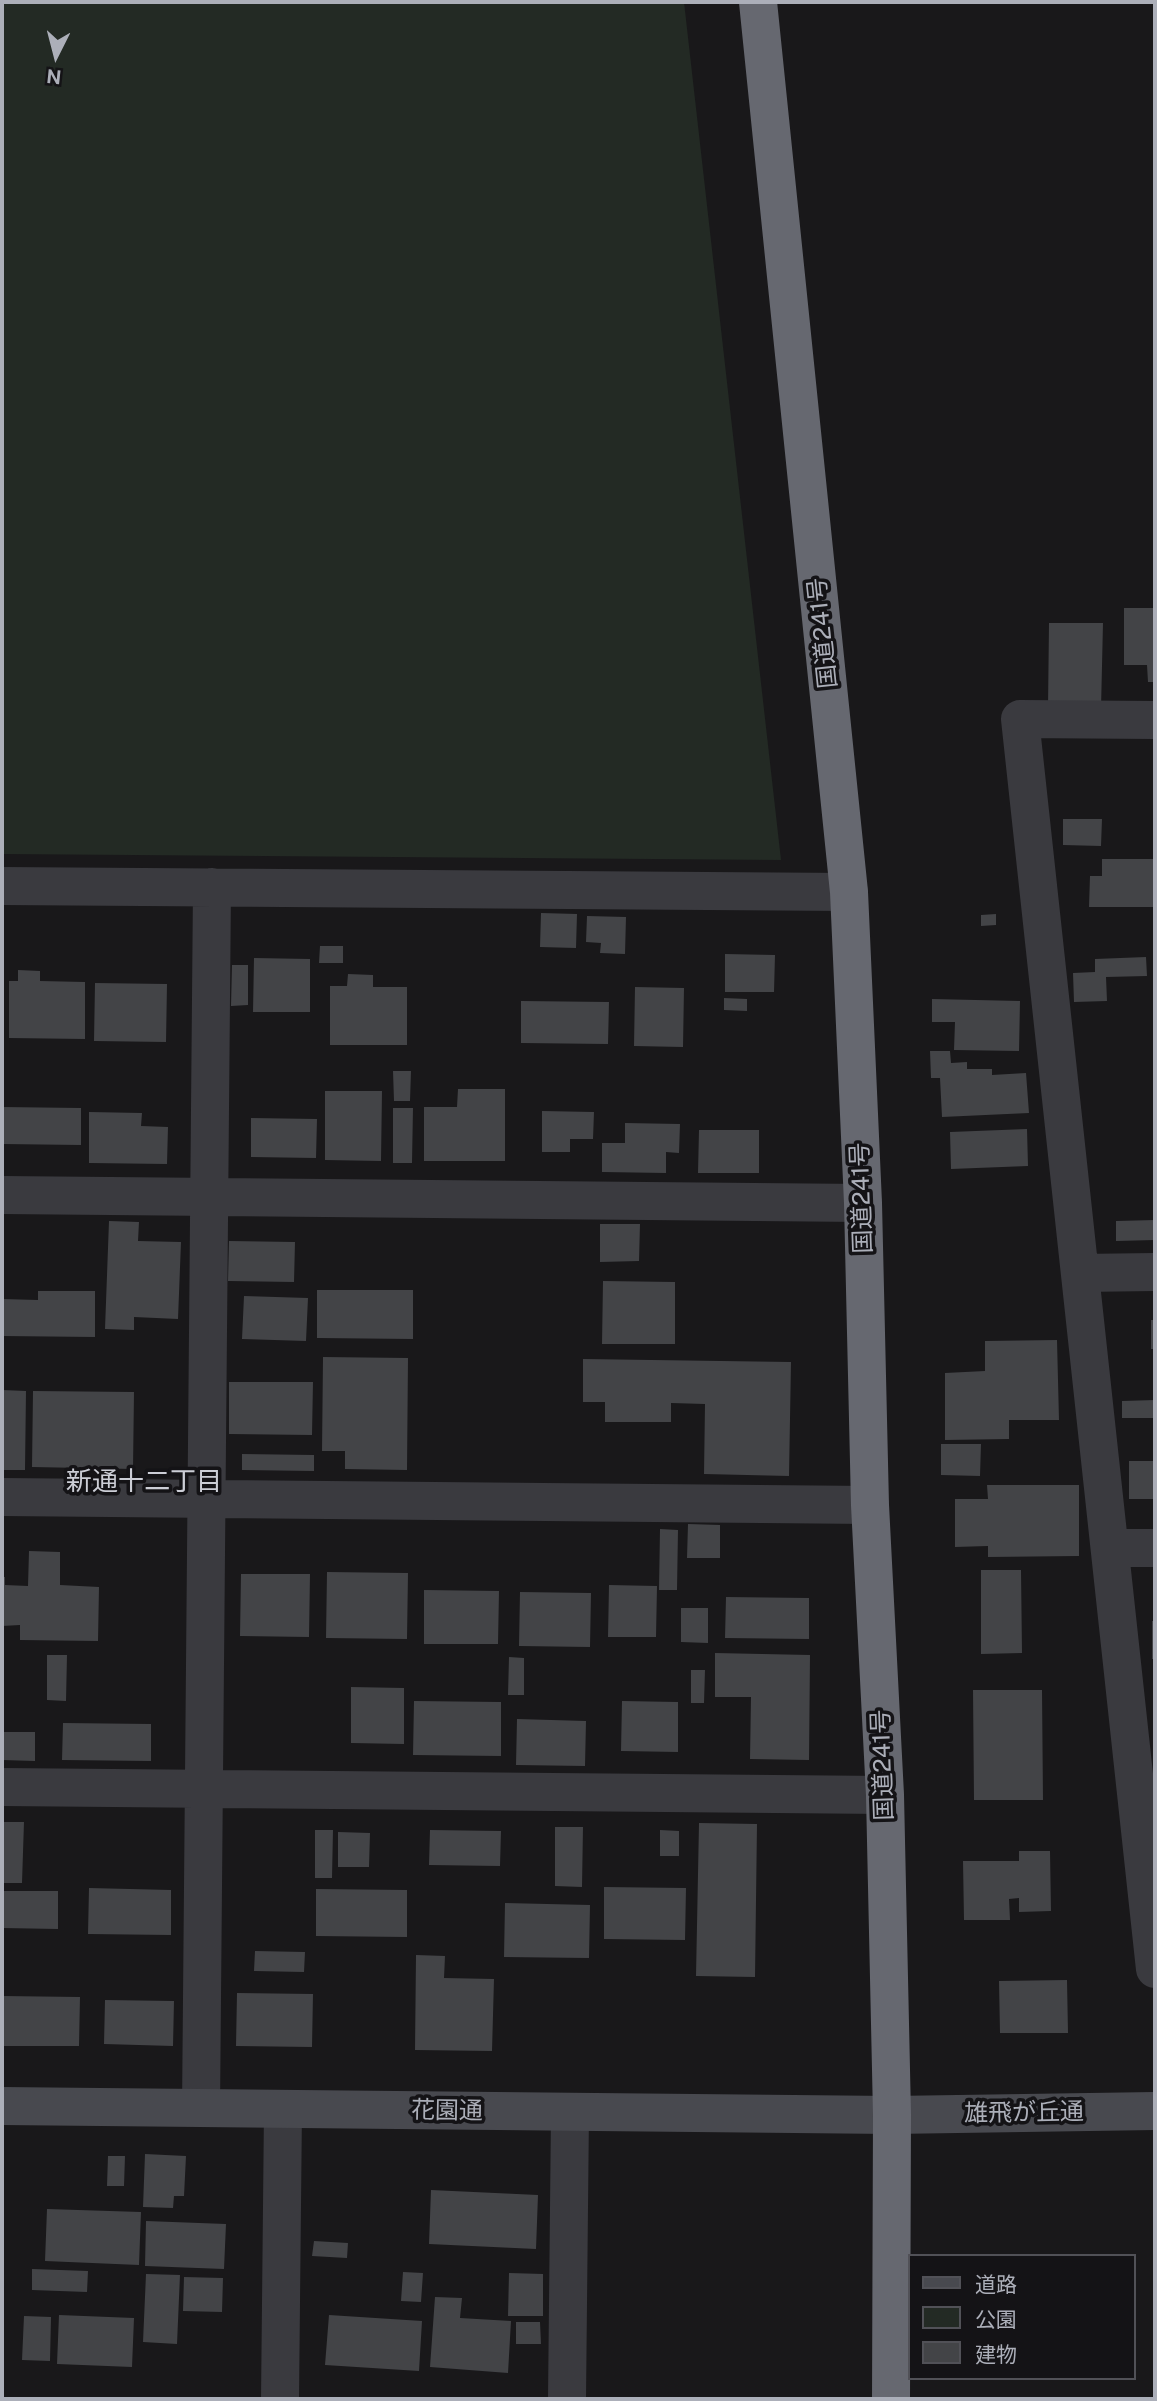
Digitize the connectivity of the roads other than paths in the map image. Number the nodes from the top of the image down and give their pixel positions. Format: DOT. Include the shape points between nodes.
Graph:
graph roads {
  1 [pos="758,2"];
  2 [pos="1155,720"];
  3 [pos="2,886"];
  4 [pos="212,887"];
  5 [pos="849,892"];
  6 [pos="2,1195"];
  7 [pos="209,1197"];
  8 [pos="863,1203"];
  9 [pos="1155,1272"];
  10 [pos="1080,1273"];
  11 [pos="2,1497"];
  12 [pos="206,1499"];
  13 [pos="870,1505"];
  14 [pos="1110,1548"];
  15 [pos="1155,1548"];
  16 [pos="2,1787"];
  17 [pos="204,1789"];
  18 [pos="885,1795"];
  19 [pos="1147,1824"];
  20 [pos="1155,1969"];
  21 [pos="2,2105"];
  22 [pos="201,2108"];
  23 [pos="283,2109"];
  24 [pos="1155,2111"];
  25 [pos="570,2112"];
  26 [pos="892,2115"];
  27 [pos="280,2399"];
  28 [pos="567,2399"];
  29 [pos="891,2399"];
  1 -- 5 [label="highway, 国道241号"];
  2 -- 10 [label="street" via="1020,719"];
  3 -- 4 [label="street"];
  4 -- 5 [label="street"];
  4 -- 7 [label="street"];
  5 -- 8 [label="highway, 国道241号"];
  6 -- 7 [label="street"];
  7 -- 8 [label="street"];
  7 -- 12 [label="street"];
  8 -- 13 [label="highway, 国道241号"];
  9 -- 10 [label="street"];
  10 -- 14 [label="street"];
  11 -- 12 [label="street"];
  12 -- 13 [label="street"];
  12 -- 17 [label="street"];
  13 -- 18 [label="highway, 国道241号"];
  14 -- 15 [label="street"];
  14 -- 19 [label="street"];
  16 -- 17 [label="street"];
  17 -- 18 [label="street"];
  17 -- 22 [label="street"];
  18 -- 26 [label="highway, 国道241号"];
  19 -- 20 [label="street"];
  21 -- 22 [label="street, 花園通"];
  22 -- 23 [label="street, 花園通"];
  23 -- 25 [label="street, 花園通"];
  23 -- 27 [label="street"];
  24 -- 26 [label="street, 雄飛が丘通"];
  25 -- 26 [label="street, 花園通"];
  25 -- 28 [label="street"];
  26 -- 29 [label="highway, 国道241号"];
}
